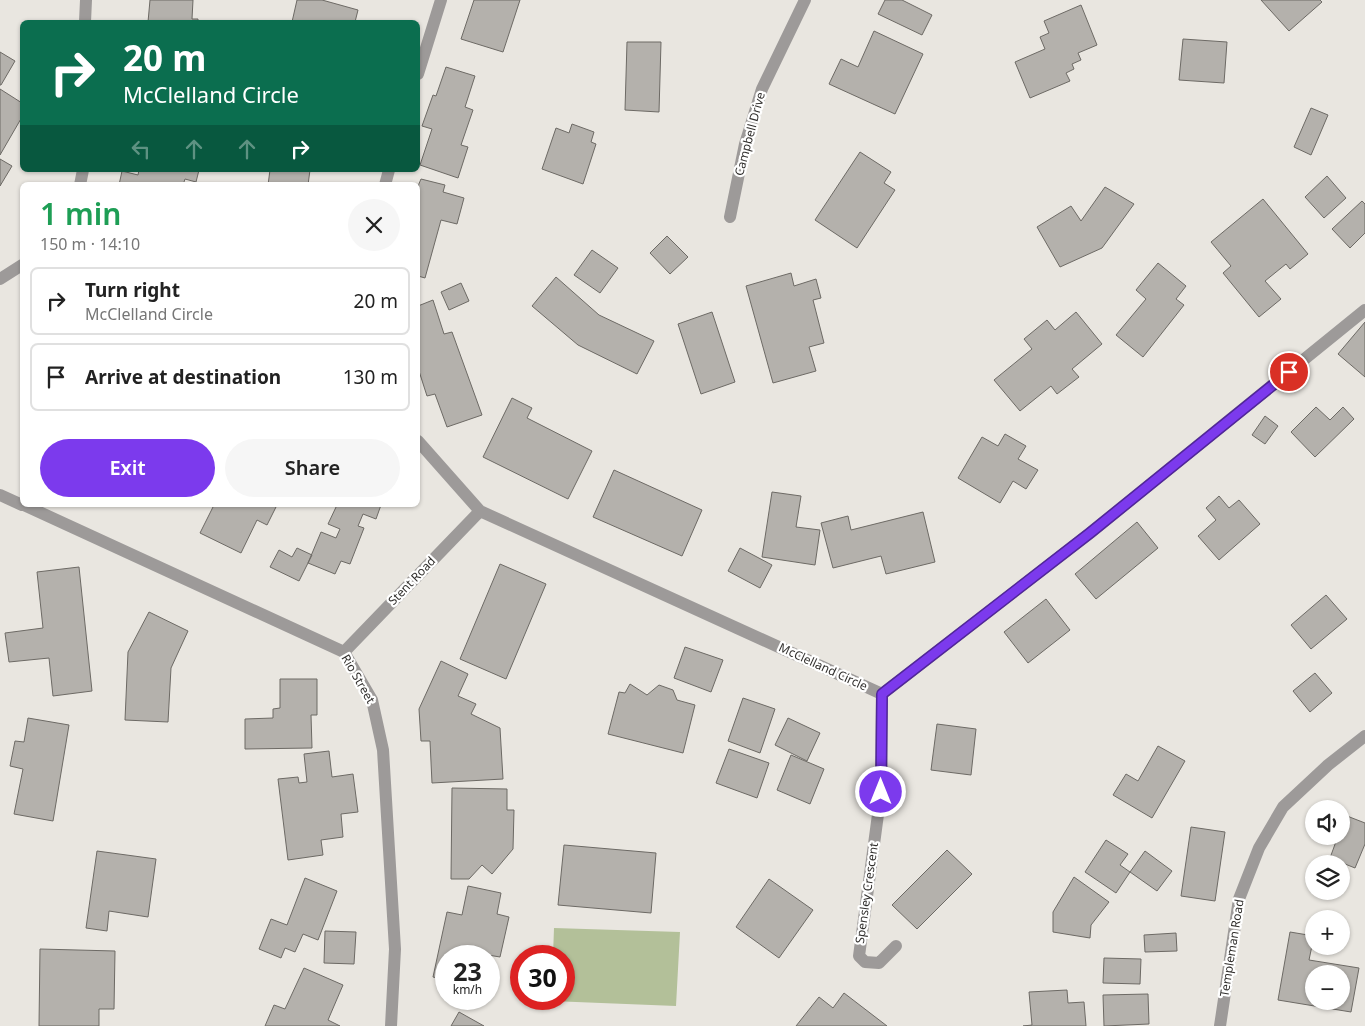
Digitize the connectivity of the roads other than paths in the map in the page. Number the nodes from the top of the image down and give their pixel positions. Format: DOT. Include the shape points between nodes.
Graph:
graph roads {
  1 [pos="86,0"];
  2 [pos="441,0"];
  3 [pos="805,0"];
  4 [pos="85,20"];
  5 [pos="420,68"];
  6 [pos="730,217"];
  7 [pos="20,266"];
  8 [pos="0,279"];
  9 [pos="1365,310"];
  10 [pos="420,443"];
  11 [pos="0,495"];
  12 [pos="20,504"];
  13 [pos="27,507"];
  14 [pos="480,511"];
  15 [pos="344,652"];
  16 [pos="882,694"];
  17 [pos="1365,736"];
  18 [pos="896,946"];
  19 [pos="390,1026"];
  20 [pos="1220,1026"];
  1 -- 4 [label="street"];
  2 -- 5 [label="street"];
  3 -- 6 [label="street, Campbell Drive" via="762,89 745,144"];
  7 -- 8 [label="street"];
  9 -- 16 [label="street, McClelland Circle" via="1090,533"];
  10 -- 14 [label="street, McClelland Circle"];
  11 -- 12 [label="street, Rio Street"];
  13 -- 15 [label="street, Rio Street"];
  14 -- 15 [label="street, Stent Road"];
  14 -- 16 [label="street, McClelland Circle"];
  15 -- 19 [label="street, Rio Street" via="372,700 383,750 395,949"];
  16 -- 18 [label="street, Spensley Crescent" via="881,792 860,956 865,962 879,963"];
  17 -- 20 [label="street, Templeman Road" via="1283,807 1259,848 1239,899"];
}
